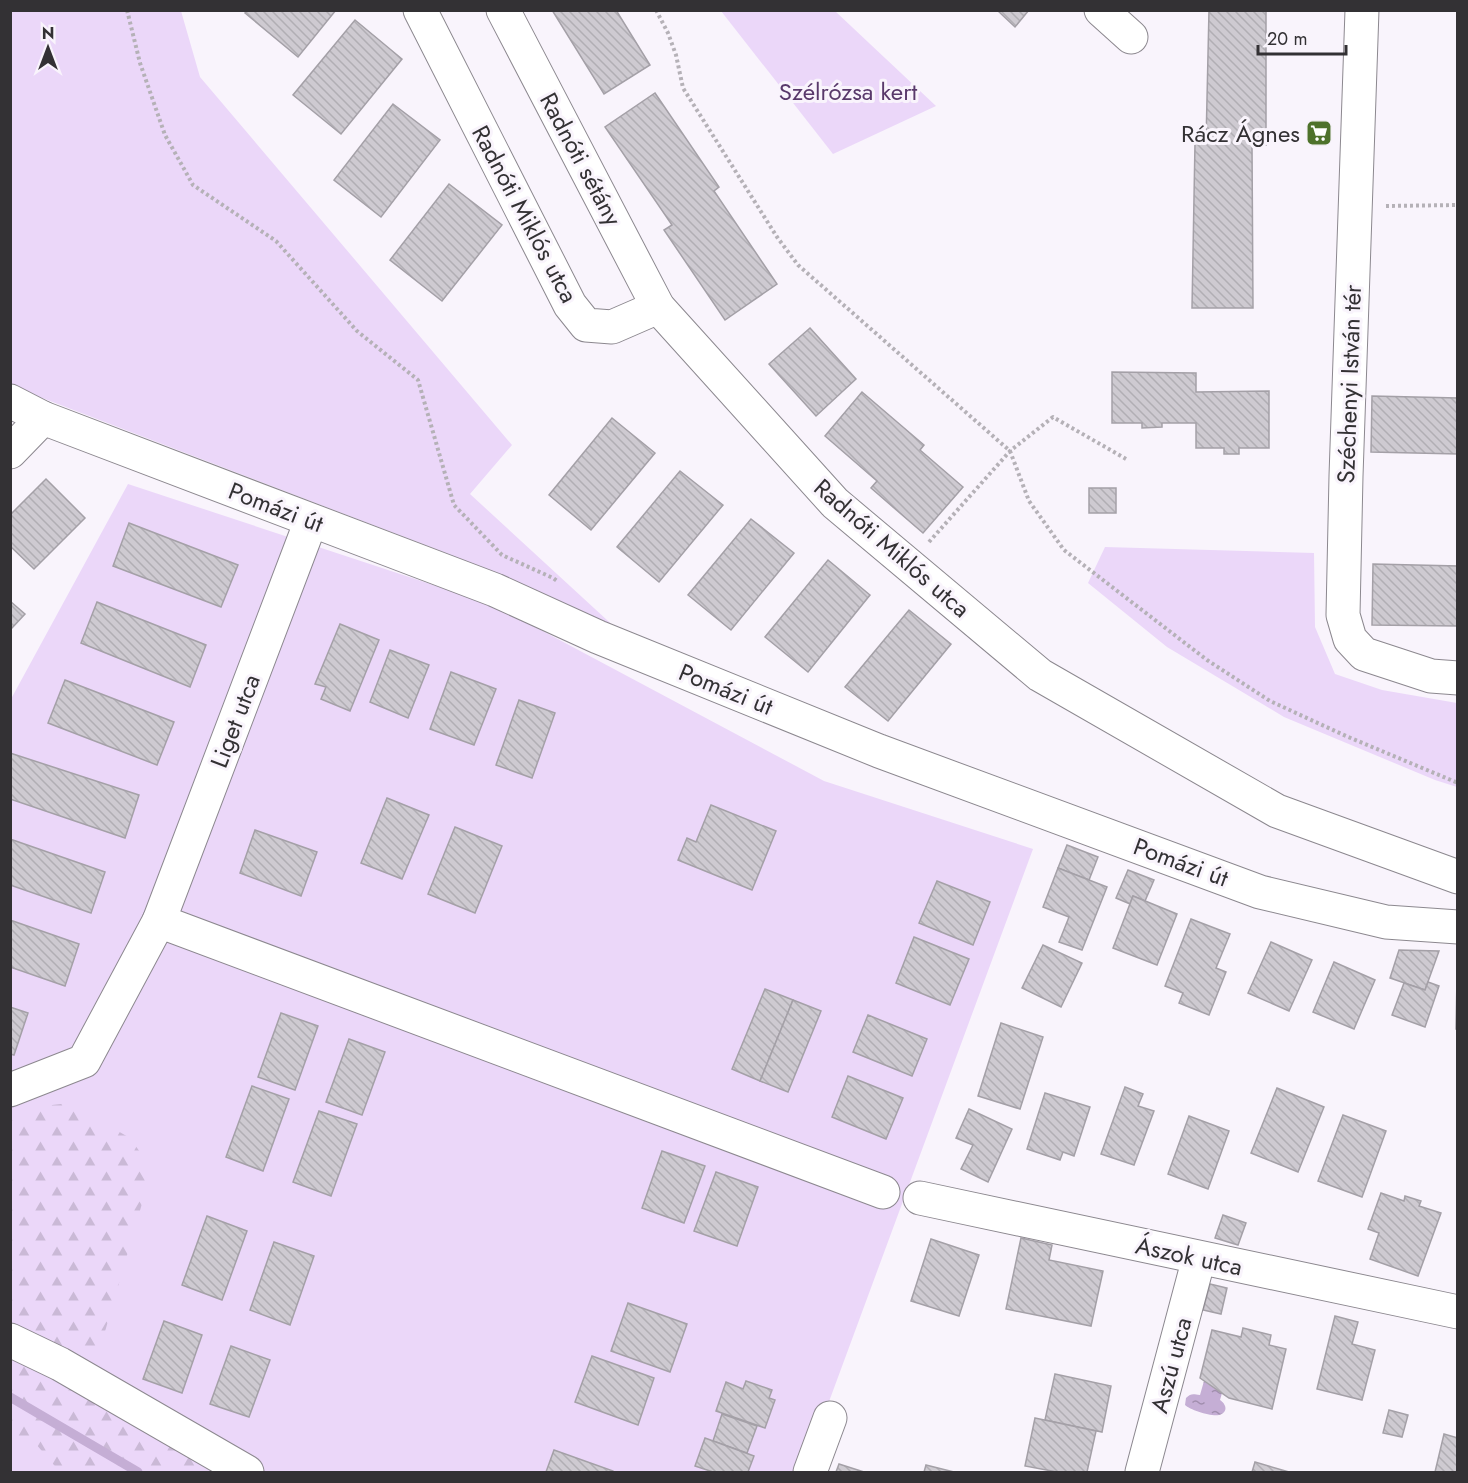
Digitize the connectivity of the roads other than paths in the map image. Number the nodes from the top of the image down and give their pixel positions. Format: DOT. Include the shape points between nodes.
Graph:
graph roads {
  1 [pos="420,10"];
  2 [pos="503,10"];
  3 [pos="1101,10"];
  4 [pos="1362,10"];
  5 [pos="1131,37"];
  6 [pos="658,307"];
  7 [pos="10,401"];
  8 [pos="43,418"];
  9 [pos="10,452"];
  10 [pos="311,521"];
  11 [pos="1458,678"];
  12 [pos="1458,877"];
  13 [pos="159,921"];
  14 [pos="1458,927"];
  15 [pos="10,1090"];
  16 [pos="883,1192"];
  17 [pos="920,1198"];
  18 [pos="1199,1258"];
  19 [pos="1458,1312"];
  20 [pos="10,1340"];
  21 [pos="830,1418"];
  22 [pos="246,1473"];
  23 [pos="810,1473"];
  24 [pos="1142,1473"];
  1 -- 6 [label="street, Radnóti Miklós utca" via="570,305 586,325 612,327"];
  2 -- 6 [label="street, Radnóti sétány"];
  3 -- 5 [label="street"];
  4 -- 11 [label="street, Széchenyi István tér" via="1343,615 1350,639 1364,654 1431,676"];
  6 -- 12 [label="street, Radnóti Miklós utca" via="835,503 1040,675 1277,811"];
  7 -- 8 [label="street, Pomázi út"];
  8 -- 9 [label="street"];
  8 -- 10 [label="street, Pomázi út"];
  10 -- 13 [label="street, Liget utca"];
  10 -- 14 [label="street, Pomázi út" via="495,590 598,637 879,751 1260,892 1386,922"];
  13 -- 15 [label="street, Liget utca" via="84,1061"];
  13 -- 16 [label="street"];
  17 -- 18 [label="street, Ászok utca"];
  18 -- 19 [label="street, Ászok utca"];
  18 -- 24 [label="street, Aszú utca"];
  20 -- 22 [label="street" via="60,1364"];
  21 -- 23 [label="street"];
}
